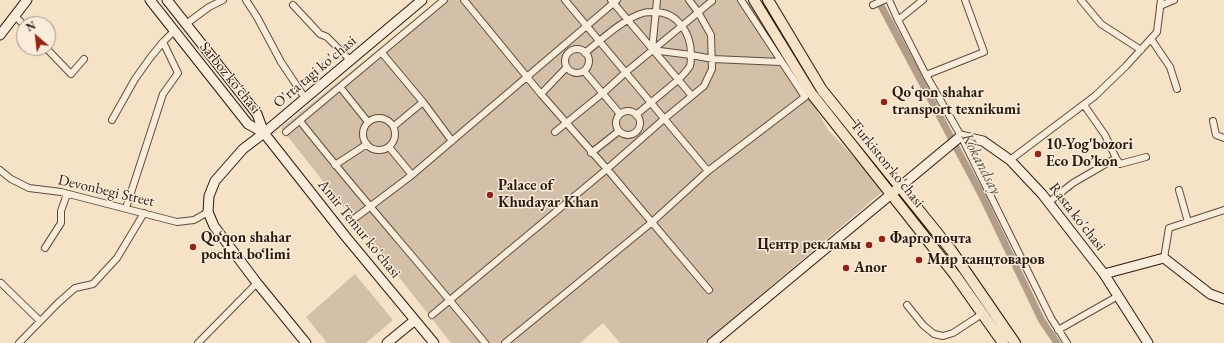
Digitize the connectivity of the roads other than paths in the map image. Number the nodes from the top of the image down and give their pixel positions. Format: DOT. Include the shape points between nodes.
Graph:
graph roads {
  1 [pos="27,0"];
  2 [pos="150,0"];
  3 [pos="167,0"];
  4 [pos="223,0"];
  5 [pos="246,0"];
  6 [pos="422,0"];
  7 [pos="444,0"];
  8 [pos="464,0"];
  9 [pos="565,0"];
  10 [pos="656,0"];
  11 [pos="689,0"];
  12 [pos="741,0"];
  13 [pos="754,0"];
  14 [pos="768,0"];
  15 [pos="884,0"];
  16 [pos="889,0"];
  17 [pos="924,0"];
  18 [pos="965,0"];
  19 [pos="1081,0"];
  20 [pos="1174,0"];
  21 [pos="613,1"];
  22 [pos="712,1"];
  23 [pos="1161,3"];
  24 [pos="293,5"];
  25 [pos="873,6"];
  26 [pos="655,12"];
  27 [pos="698,12"];
  28 [pos="15,16"];
  29 [pos="627,20"];
  30 [pos="898,20"];
  31 [pos="186,24"];
  32 [pos="586,26"];
  33 [pos="682,26"];
  34 [pos="174,31"];
  35 [pos="0,34"];
  36 [pos="1151,39"];
  37 [pos="163,42"];
  38 [pos="600,42"];
  39 [pos="652,50"];
  40 [pos="1141,50"];
  41 [pos="382,53"];
  42 [pos="585,53"];
  43 [pos="691,54"];
  44 [pos="54,56"];
  45 [pos="84,59"];
  46 [pos="713,59"];
  47 [pos="350,60"];
  48 [pos="781,62"];
  49 [pos="566,68"];
  50 [pos="584,71"];
  51 [pos="626,72"];
  52 [pos="926,75"];
  53 [pos="526,77"];
  54 [pos="678,80"];
  55 [pos="340,87"];
  56 [pos="1177,89"];
  57 [pos="603,93"];
  58 [pos="541,94"];
  59 [pos="692,96"];
  60 [pos="305,98"];
  61 [pos="424,102"];
  62 [pos="651,102"];
  63 [pos="1084,105"];
  64 [pos="620,114"];
  65 [pos="636,115"];
  66 [pos="664,119"];
  67 [pos="112,120"];
  68 [pos="300,121"];
  69 [pos="1213,121"];
  70 [pos="368,122"];
  71 [pos="566,123"];
  72 [pos="394,126"];
  73 [pos="619,131"];
  74 [pos="286,132"];
  75 [pos="555,132"];
  76 [pos="264,133"];
  77 [pos="961,136"];
  78 [pos="1224,138"];
  79 [pos="452,141"];
  80 [pos="367,144"];
  81 [pos="389,147"];
  82 [pos="591,153"];
  83 [pos="1146,157"];
  84 [pos="1116,158"];
  85 [pos="1010,160"];
  86 [pos="334,165"];
  87 [pos="0,170"];
  88 [pos="607,170"];
  89 [pos="708,171"];
  90 [pos="412,175"];
  91 [pos="896,190"];
  92 [pos="1179,190"];
  93 [pos="67,194"];
  94 [pos="1049,202"];
  95 [pos="370,206"];
  96 [pos="126,208"];
  97 [pos="1224,210"];
  98 [pos="208,212"];
  99 [pos="144,213"];
  100 [pos="356,218"];
  101 [pos="1188,222"];
  102 [pos="651,223"];
  103 [pos="44,248"];
  104 [pos="1164,258"];
  105 [pos="1104,274"];
  106 [pos="1,283"];
  107 [pos="258,284"];
  108 [pos="709,290"];
  109 [pos="1118,296"];
  110 [pos="449,299"];
  111 [pos="1224,299"];
  112 [pos="907,305"];
  113 [pos="432,314"];
  114 [pos="982,314"];
  115 [pos="415,320"];
  116 [pos="40,321"];
  117 [pos="1058,330"];
  118 [pos="19,343"];
  119 [pos="198,343"];
  120 [pos="306,343"];
  121 [pos="387,343"];
  122 [pos="434,343"];
  123 [pos="485,343"];
  124 [pos="505,343"];
  125 [pos="712,343"];
  126 [pos="1002,343"];
  127 [pos="1015,343"];
  128 [pos="1067,343"];
  129 [pos="1148,343"];
  1 -- 28 [label="main road"];
  2 -- 34 [label="main road, Sarboz ko'chasi"];
  3 -- 31 [label="main road, Sarboz ko'chasi"];
  4 -- 31 [label="street"];
  5 -- 60 [label="street"];
  6 -- 47 [label="main road, O'rta tagi ko'chasi"];
  7 -- 41 [label="street"];
  8 -- 53 [label="street"];
  9 -- 32 [label="street"];
  10 -- 26 [label="street"];
  11 -- 27 [label="street"];
  12 -- 48 [label="street"];
  13 -- 91 [label="main road, Turkiston ko'chasi" via="811,93"];
  14 -- 91 [label="main road, Turkiston ko'chasi" via="822,90"];
  15 -- 25 [label="street"];
  16 -- 30 [label="street"];
  17 -- 30 [label="street"];
  18 -- 52 [label="street" via="984,52"];
  19 -- 40 [label="street" via="1100,24"];
  20 -- 23 [label="street"];
  21 -- 29 [label="street"];
  21 -- 32 [label="street"];
  22 -- 27 [label="street"];
  23 -- 36 [label="street" via="1158,32"];
  24 -- 47 [label="street" via="320,34 327,37"];
  26 -- 29 [label="street" via="643,13"];
  26 -- 33 [label="street" via="669,15"];
  26 -- 39 [label="street"];
  27 -- 33 [label="street"];
  27 -- 46 [label="street" via="711,36"];
  28 -- 35 [label="main road"];
  29 -- 38 [label="street"];
  29 -- 39 [label="street"];
  30 -- 52 [label="street"];
  31 -- 76 [label="main road, Sarboz ko'chasi" via="257,114"];
  32 -- 38 [label="street"];
  32 -- 53 [label="street"];
  33 -- 39 [label="street"];
  33 -- 43 [label="street" via="688,35"];
  34 -- 37 [label="street"];
  34 -- 76 [label="main road, Sarboz ko'chasi" via="248,124"];
  36 -- 40 [label="street"];
  36 -- 56 [label="street" via="1170,67"];
  37 -- 67 [label="street" via="135,78"];
  37 -- 96 [label="street" via="178,73 163,94"];
  38 -- 42 [label="street"];
  38 -- 51 [label="street"];
  39 -- 43 [label="street"];
  39 -- 51 [label="street"];
  39 -- 54 [label="street"];
  40 -- 63 [label="street"];
  41 -- 55 [label="street"];
  41 -- 61 [label="street"];
  42 -- 49 [label="street" via="579,50 569,53 565,60"];
  42 -- 50 [label="street" via="589,60"];
  43 -- 46 [label="street"];
  43 -- 54 [label="street" via="690,66"];
  44 -- 45 [label="street" via="71,74"];
  46 -- 48 [label="street"];
  46 -- 59 [label="street" via="712,69 704,86"];
  47 -- 60 [label="main road, O'rta tagi ko'chasi"];
  48 -- 89 [label="street" via="805,97"];
  49 -- 50 [label="street" via="577,74"];
  49 -- 58 [label="street"];
  50 -- 57 [label="street"];
  51 -- 57 [label="street"];
  51 -- 62 [label="street"];
  52 -- 77 [label="street"];
  53 -- 58 [label="street"];
  53 -- 79 [label="street"];
  54 -- 59 [label="street"];
  54 -- 62 [label="street"];
  55 -- 68 [label="street"];
  55 -- 70 [label="street"];
  57 -- 64 [label="street"];
  57 -- 71 [label="street"];
  58 -- 71 [label="street"];
  59 -- 66 [label="street"];
  60 -- 76 [label="main road, O'rta tagi ko'chasi"];
  61 -- 72 [label="street"];
  61 -- 79 [label="street"];
  62 -- 65 [label="street"];
  62 -- 66 [label="street"];
  63 -- 84 [label="street" via="1105,135"];
  63 -- 85 [label="street"];
  64 -- 65 [label="street" via="627,111"];
  64 -- 73 [label="street" via="616,122"];
  65 -- 73 [label="street" via="640,122 636,133 624,135"];
  66 -- 88 [label="street"];
  66 -- 89 [label="street"];
  68 -- 74 [label="street"];
  68 -- 86 [label="street"];
  69 -- 78 [label="street" via="1216,135"];
  70 -- 72 [label="street" via="380,118 386,119"];
  70 -- 80 [label="street" via="363,134"];
  71 -- 75 [label="street"];
  71 -- 82 [label="street"];
  72 -- 81 [label="street" via="396,136"];
  73 -- 82 [label="street"];
  76 -- 98 [label="main road, O'rta tagi ko'chasi" via="243,148 215,181 209,196"];
  76 -- 115 [label="main road, Amir Temur ko'chasi"];
  77 -- 85 [label="main road, Rasta ko'chasi" via="983,141"];
  77 -- 91 [label="main road"];
  77 -- 117 [label="street"];
  79 -- 90 [label="street"];
  80 -- 81 [label="street" via="376,150"];
  80 -- 86 [label="street"];
  81 -- 90 [label="street"];
  82 -- 88 [label="street"];
  83 -- 84 [label="street" via="1120,164"];
  84 -- 94 [label="street" via="1072,183"];
  85 -- 94 [label="main road, Rasta ko'chasi"];
  86 -- 95 [label="street"];
  87 -- 93 [label="street, Devonbegi Street" via="29,188"];
  88 -- 102 [label="street"];
  88 -- 110 [label="street"];
  89 -- 102 [label="street"];
  90 -- 95 [label="street"];
  91 -- 114 [label="main road, Turkiston ko'chasi"];
  91 -- 125 [label="main road"];
  91 -- 127 [label="main road, Turkiston ko'chasi" via="951,250"];
  92 -- 101 [label="street"];
  93 -- 96 [label="street, Devonbegi Street"];
  93 -- 103 [label="street" via="61,211 61,223"];
  94 -- 105 [label="main road, Rasta ko'chasi"];
  95 -- 100 [label="street"];
  95 -- 110 [label="street"];
  96 -- 99 [label="street, Devonbegi Street"];
  97 -- 101 [label="street"];
  98 -- 99 [label="street, Devonbegi Street" via="194,220 177,222"];
  98 -- 107 [label="main road" via="214,226"];
  99 -- 116 [label="street" via="117,258 93,284 75,288"];
  101 -- 104 [label="street" via="1169,228"];
  102 -- 108 [label="street"];
  102 -- 124 [label="street"];
  104 -- 105 [label="main road"];
  104 -- 111 [label="main road" via="1210,294"];
  105 -- 109 [label="main road, Rasta ko'chasi"];
  106 -- 116 [label="street"];
  107 -- 119 [label="street"];
  107 -- 120 [label="main road"];
  109 -- 117 [label="street"];
  109 -- 129 [label="main road, Rasta ko'chasi"];
  110 -- 113 [label="street"];
  110 -- 123 [label="street"];
  112 -- 114 [label="street" via="923,325 934,334 943,336 953,333"];
  114 -- 126 [label="main road, Turkiston ko'chasi"];
  115 -- 121 [label="main road"];
  115 -- 122 [label="main road, Amir Temur ko'chasi"];
  116 -- 118 [label="street"];
  117 -- 128 [label="street"];
}
